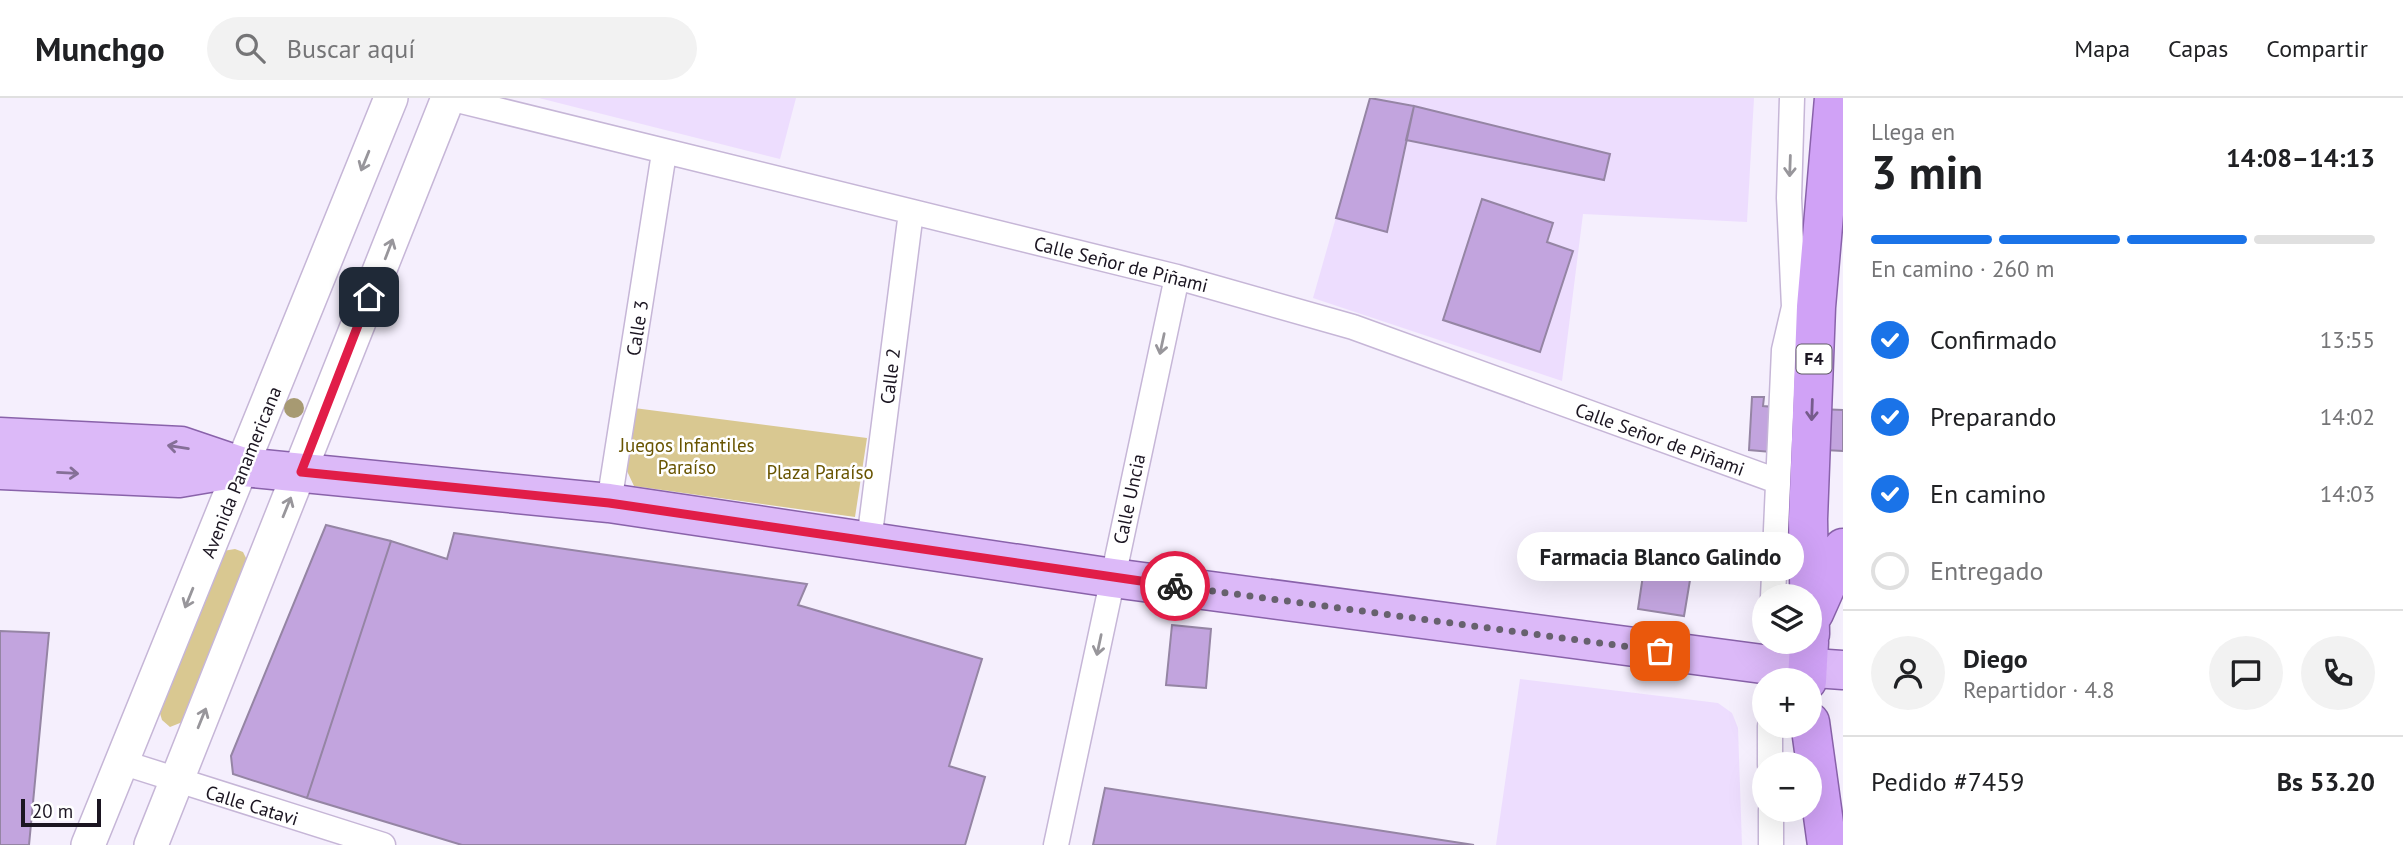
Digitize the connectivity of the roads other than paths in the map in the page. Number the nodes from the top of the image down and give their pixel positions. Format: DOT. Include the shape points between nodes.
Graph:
graph roads {
  1 [pos="391,98"];
  2 [pos="448,98"];
  3 [pos="1792,98"];
  4 [pos="1834,98"];
  5 [pos="664,153"];
  6 [pos="1830,158"];
  7 [pos="911,212"];
  8 [pos="1843,273"];
  9 [pos="1177,277"];
  10 [pos="1794,306"];
  11 [pos="0,437"];
  12 [pos="243,467"];
  13 [pos="0,470"];
  14 [pos="301,472"];
  15 [pos="1777,481"];
  16 [pos="609,503"];
  17 [pos="869,541"];
  18 [pos="1843,548"];
  19 [pos="1113,578"];
  20 [pos="1773,584"];
  21 [pos="1800,656"];
  22 [pos="1812,738"];
  23 [pos="121,762"];
  24 [pos="177,782"];
  25 [pos="1770,822"];
  26 [pos="88,845"];
  27 [pos="151,845"];
  28 [pos="167,845"];
  29 [pos="383,845"];
  30 [pos="1056,845"];
  31 [pos="1771,845"];
  32 [pos="1827,845"];
  1 -- 12 [label="main road, Avenida Panamericana, one-way"];
  2 -- 5 [label="street, Calle Señor de Piñami"];
  14 -- 2 [label="main road, one-way"];
  3 -- 10 [label="street, one-way" via="1789,198"];
  4 -- 6 [label="highway, F4"];
  5 -- 7 [label="street, Calle Señor de Piñami"];
  5 -- 16 [label="street, Calle 3"];
  6 -- 10 [label="highway"];
  6 -- 21 [label="highway, F4, one-way" via="1816,307"];
  7 -- 9 [label="street, Calle Señor de Piñami"];
  7 -- 17 [label="street, Calle 2"];
  8 -- 21 [label="highway, F4" via="1833,516"];
  9 -- 15 [label="street, Calle Señor de Piñami" via="1353,327"];
  9 -- 19 [label="street, Calle Uncia, one-way"];
  10 -- 15 [label="street" via="1784,350"];
  12 -- 11 [label="main road, one-way" via="181,446"];
  13 -- 12 [label="main road, one-way" via="179,478"];
  12 -- 14 [label="main road"];
  12 -- 23 [label="main road, Avenida Panamericana, one-way"];
  14 -- 16 [label="main road"];
  24 -- 14 [label="main road, one-way"];
  15 -- 20 [label="street"];
  16 -- 17 [label="main road"];
  17 -- 19 [label="main road"];
  18 -- 21 [label="highway"];
  19 -- 21 [label="main road"];
  19 -- 30 [label="street, Calle Uncia, one-way"];
  22 -- 32 [label="highway"];
  23 -- 24 [label="street, Calle Catavi"];
  23 -- 26 [label="main road, Avenida Panamericana"];
  24 -- 27 [label="main road"];
  24 -- 28 [label="street"];
  24 -- 29 [label="street, Calle Catavi"];
  25 -- 31 [label="street"];
}
